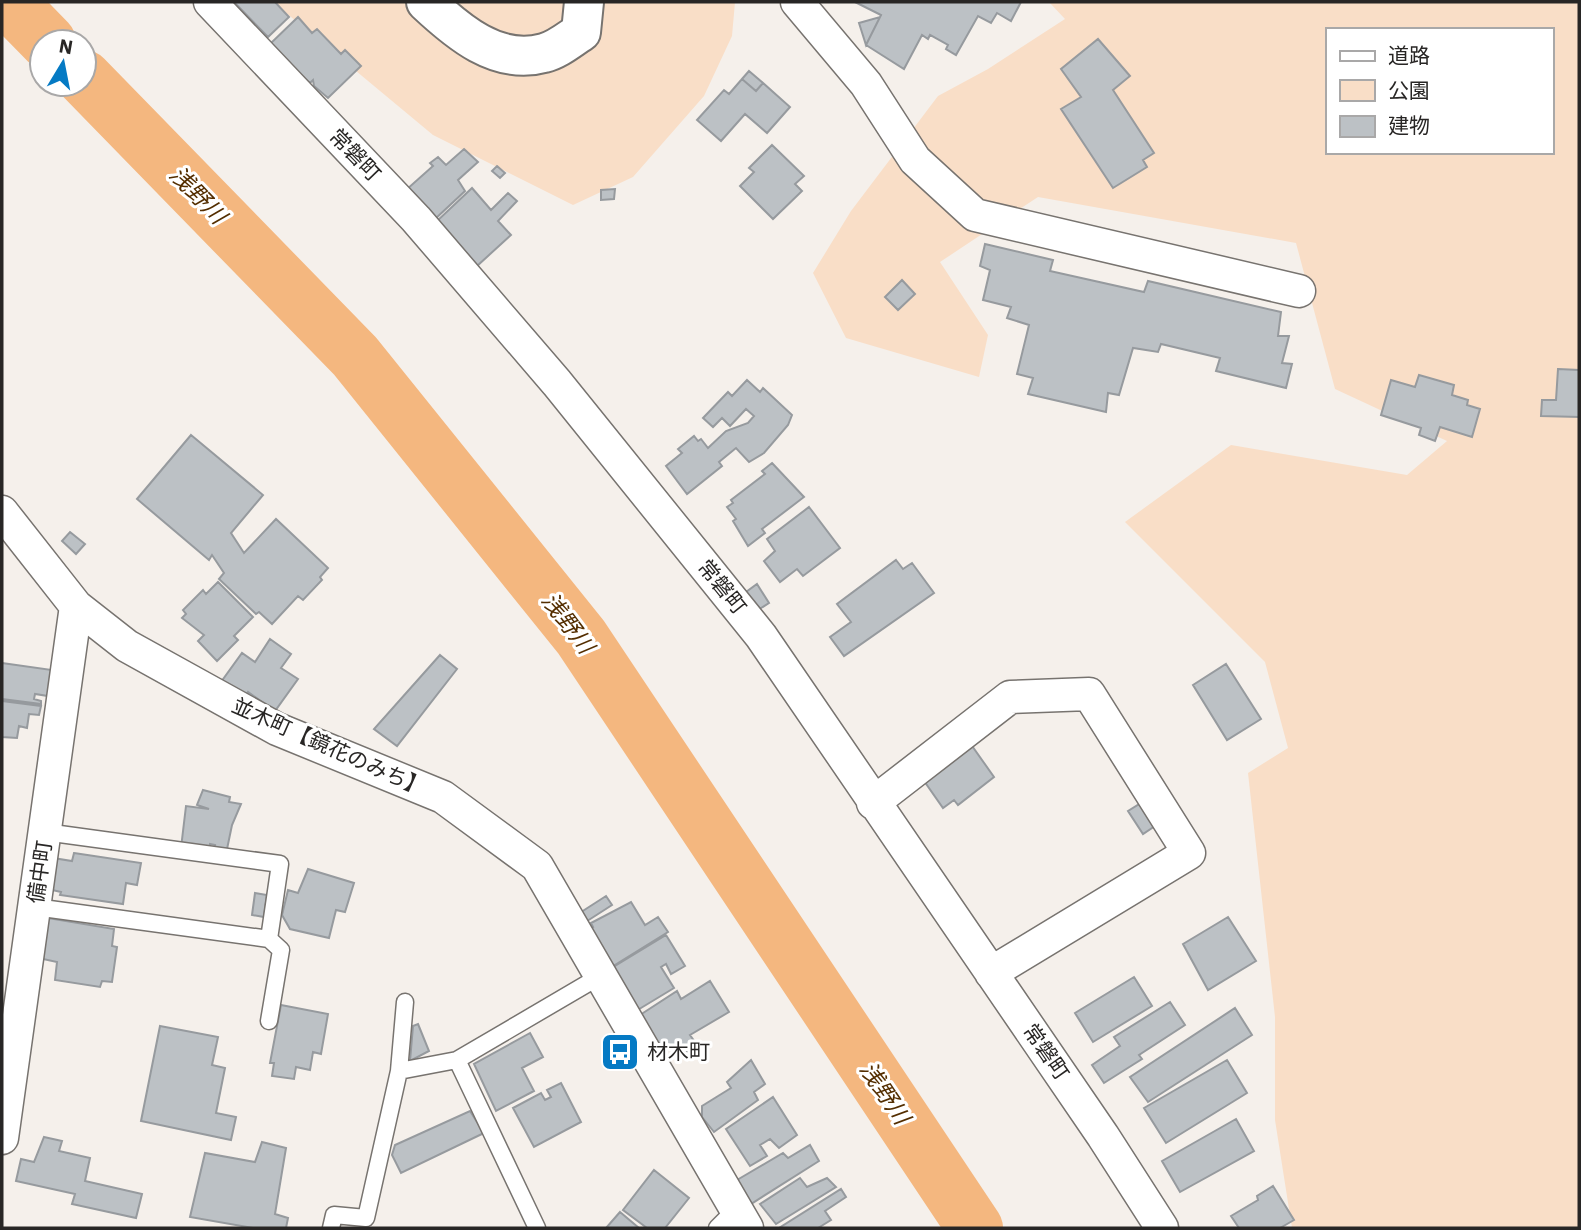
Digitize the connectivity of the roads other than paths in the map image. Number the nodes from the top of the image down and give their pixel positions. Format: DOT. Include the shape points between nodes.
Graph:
graph roads {
  1 [pos="210,2"];
  2 [pos="426,2"];
  3 [pos="584,2"];
  4 [pos="797,2"];
  5 [pos="1299,291"];
  6 [pos="2,512"];
  7 [pos="75,606"];
  8 [pos="873,803"];
  9 [pos="45,832"];
  10 [pos="35,907"];
  11 [pos="270,939"];
  12 [pos="991,973"];
  13 [pos="602,975"];
  14 [pos="405,1002"];
  15 [pos="269,1021"];
  16 [pos="457,1060"];
  17 [pos="399,1071"];
  18 [pos="2,1139"];
  19 [pos="733,1222"];
  20 [pos="331,1228"];
  21 [pos="537,1228"];
  22 [pos="1162,1228"];
  1 -- 8 [label="street, 常磐町" via="416,219 556,383 761,636"];
  2 -- 3 [label="street" via="468,38 523,57 546,53 581,32"];
  4 -- 5 [label="street" via="866,84 915,160 975,215"];
  6 -- 7 [label="street, 並木町【鏡花のみち】"];
  7 -- 9 [label="street, 備中町"];
  7 -- 13 [label="street, 並木町【鏡花のみち】" via="127,646 277,729 443,797 537,866"];
  8 -- 12 [label="street, 常磐町"];
  8 -- 12 [label="street" via="1010,697 1089,694 1189,853"];
  9 -- 10 [label="street, 備中町"];
  9 -- 11 [label="lane" via="280,864"];
  10 -- 11 [label="lane"];
  10 -- 18 [label="street, 備中町"];
  11 -- 15 [label="lane" via="281,950"];
  12 -- 22 [label="street, 常磐町"];
  13 -- 16 [label="lane"];
  13 -- 19 [label="street, 並木町【鏡花のみち】"];
  14 -- 17 [label="lane"];
  16 -- 17 [label="lane"];
  16 -- 21 [label="lane"];
  17 -- 20 [label="lane" via="366,1218 334,1215"];
}
